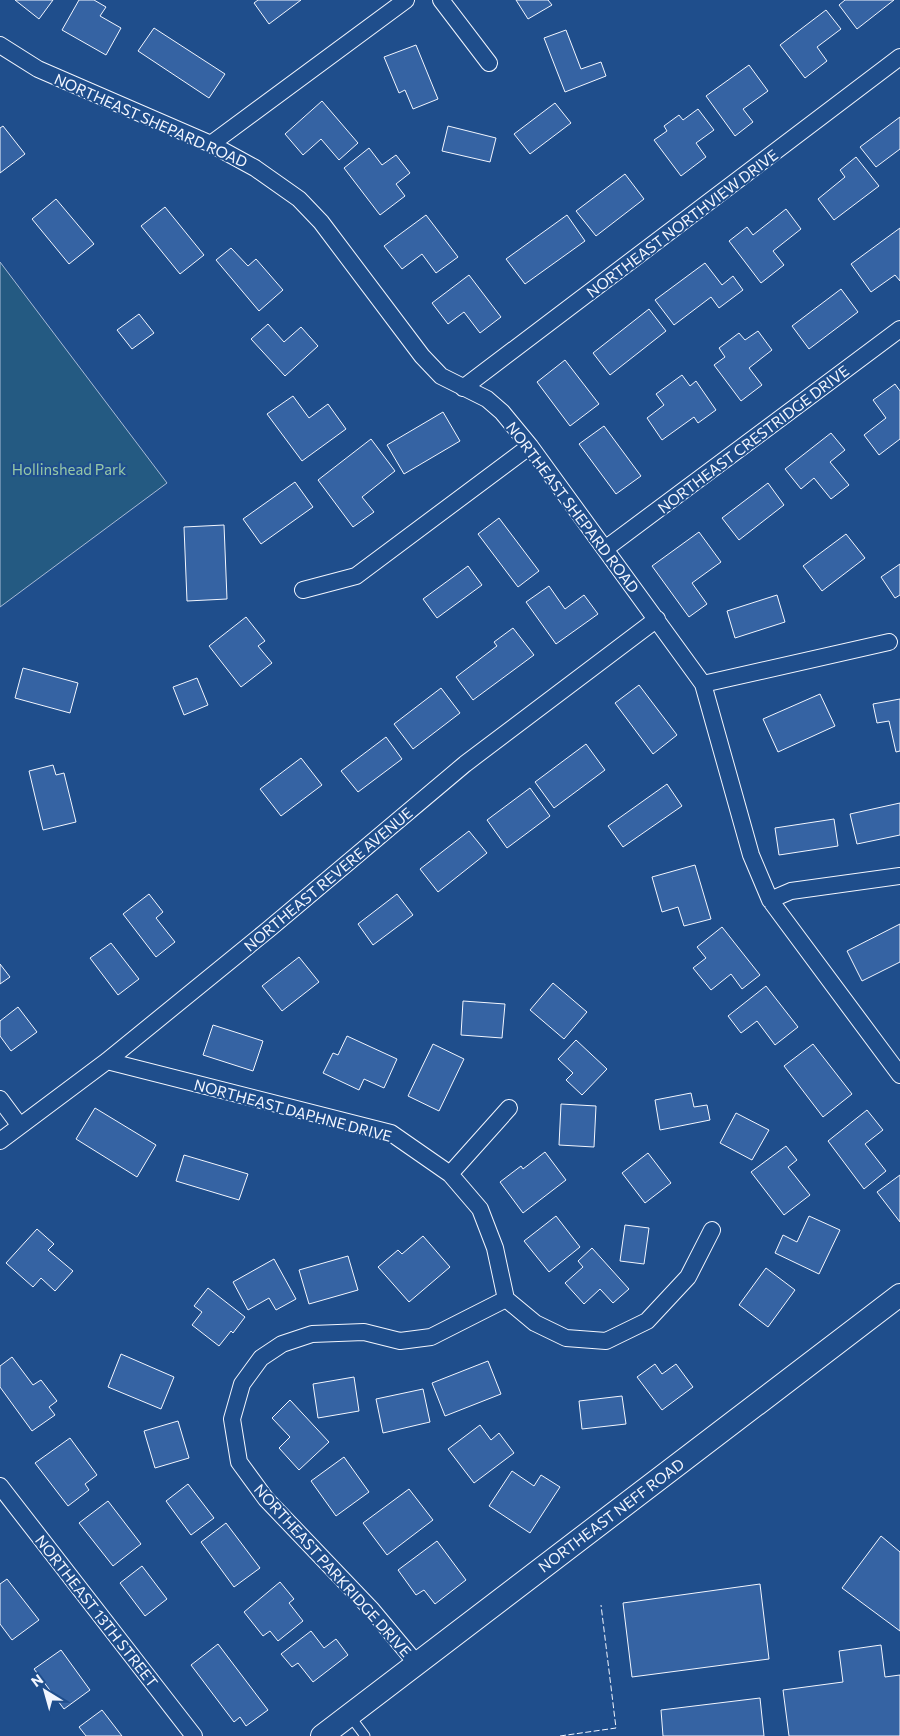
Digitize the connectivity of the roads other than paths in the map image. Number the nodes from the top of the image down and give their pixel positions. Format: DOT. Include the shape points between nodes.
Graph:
graph roads {
  1 [pos="406,0"];
  2 [pos="441,0"];
  3 [pos="0,45"];
  4 [pos="900,58"];
  5 [pos="489,62"];
  6 [pos="211,144"];
  7 [pos="900,329"];
  8 [pos="463,388"];
  9 [pos="530,446"];
  10 [pos="605,549"];
  11 [pos="302,590"];
  12 [pos="657,619"];
  13 [pos="889,642"];
  14 [pos="703,684"];
  15 [pos="900,876"];
  16 [pos="770,900"];
  17 [pos="107,1061"];
  18 [pos="900,1075"];
  19 [pos="0,1099"];
  20 [pos="508,1108"];
  21 [pos="20,1126"];
  22 [pos="0,1141"];
  23 [pos="450,1174"];
  24 [pos="712,1230"];
  25 [pos="900,1295"];
  26 [pos="506,1299"];
  27 [pos="0,1486"];
  28 [pos="417,1664"];
  29 [pos="349,1715"];
  30 [pos="194,1736"];
  31 [pos="322,1736"];
  32 [pos="365,1736"];
  1 -- 6 [label="street"];
  2 -- 5 [label="street"];
  3 -- 6 [label="street, NORTHEAST SHEPARD ROAD" via="38,69"];
  4 -- 8 [label="street, NORTHEAST NORTHVIEW DRIVE"];
  6 -- 8 [label="street, NORTHEAST SHEPARD ROAD" via="255,168 299,200 320,222 422,356 441,376"];
  7 -- 10 [label="street, NORTHEAST CRESTRIDGE DRIVE"];
  8 -- 9 [label="street, NORTHEAST SHEPARD ROAD" via="502,412"];
  9 -- 10 [label="street, NORTHEAST SHEPARD ROAD"];
  9 -- 11 [label="street" via="356,576"];
  10 -- 12 [label="street, NORTHEAST SHEPARD ROAD"];
  12 -- 14 [label="street, NORTHEAST SHEPARD ROAD"];
  12 -- 17 [label="street, NORTHEAST REVERE AVENUE" via="465,764"];
  13 -- 14 [label="street"];
  14 -- 16 [label="street, NORTHEAST SHEPARD ROAD" via="751,854"];
  15 -- 16 [label="street" via="791,891"];
  16 -- 18 [label="street, NORTHEAST SHEPARD ROAD"];
  17 -- 21 [label="street, NORTHEAST REVERE AVENUE"];
  17 -- 23 [label="street, NORTHEAST DAPHNE DRIVE" via="392,1133"];
  19 -- 21 [label="street"];
  20 -- 23 [label="street"];
  21 -- 22 [label="street, NORTHEAST REVERE AVENUE"];
  23 -- 26 [label="street, NORTHEAST DAPHNE DRIVE" via="480,1209 495,1248"];
  24 -- 26 [label="street" via="688,1277 647,1320 606,1341 566,1338 535,1323"];
  25 -- 28 [label="main road, NORTHEAST NEFF ROAD"];
  26 -- 28 [label="street, NORTHEAST PARKRIDGE DRIVE" via="431,1337 400,1341 364,1332 312,1334 282,1344 261,1358 242,1384 232,1420 239,1462 266,1499 372,1610"];
  27 -- 30 [label="street, NORTHEAST 13TH STREET"];
  28 -- 29 [label="main road, NORTHEAST NEFF ROAD"];
  29 -- 31 [label="main road, NORTHEAST NEFF ROAD"];
  29 -- 32 [label="lane"];
}
